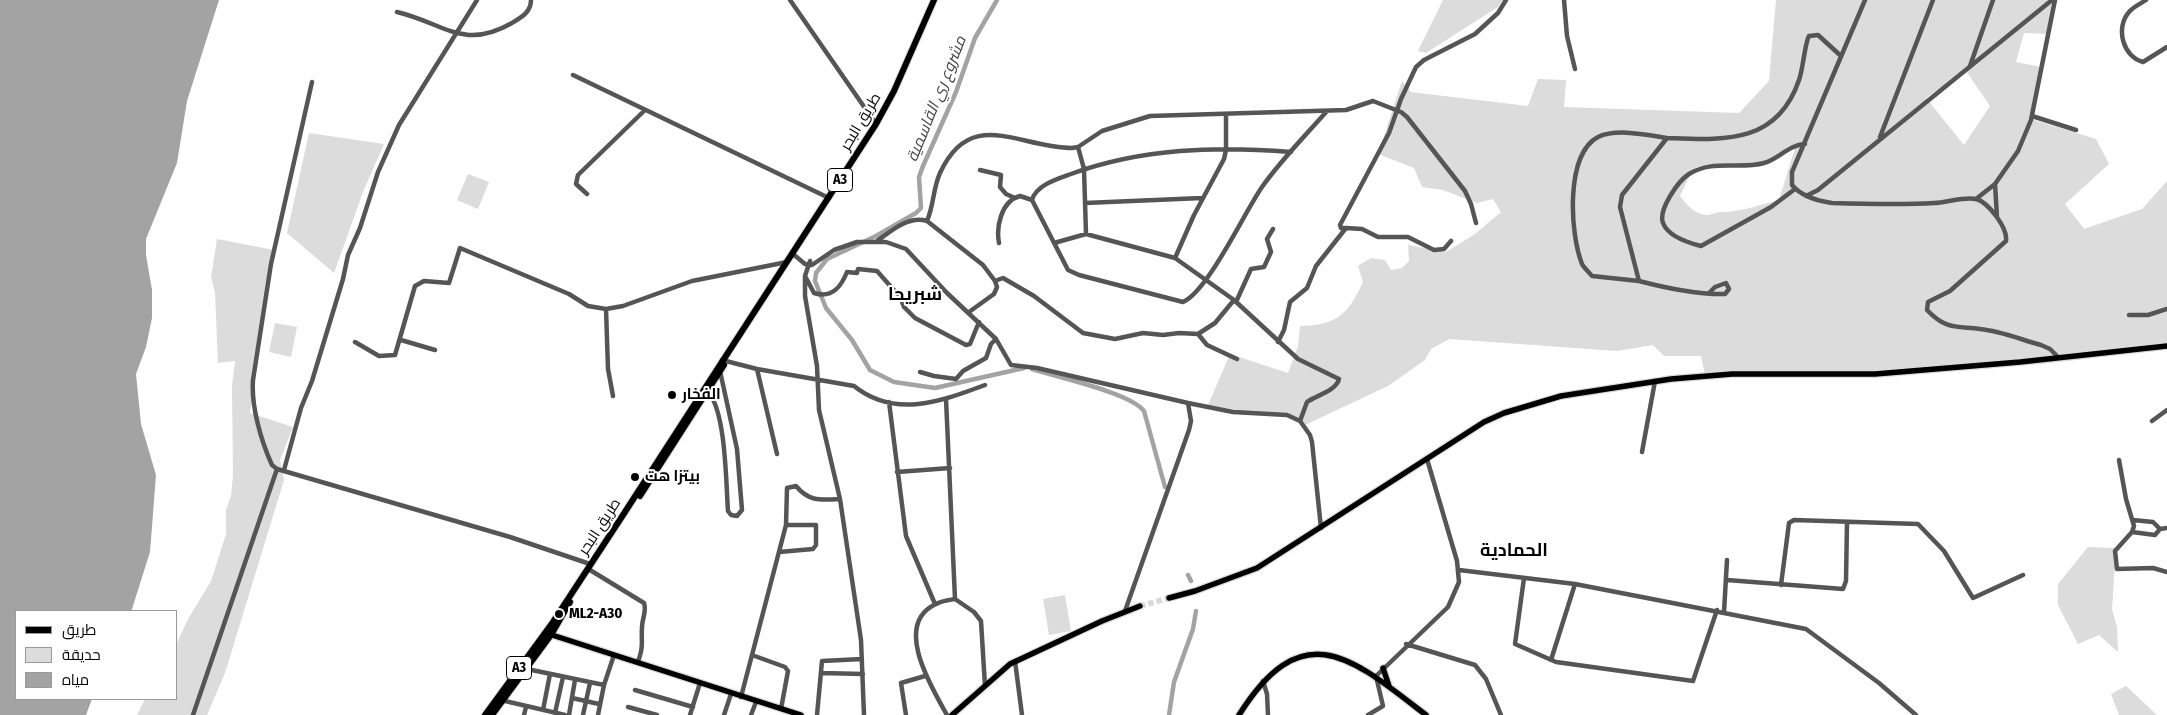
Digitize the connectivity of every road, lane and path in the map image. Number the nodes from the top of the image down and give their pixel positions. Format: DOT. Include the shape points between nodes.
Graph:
graph roads {
  1 [pos="477,0"];
  2 [pos="531,0"];
  3 [pos="790,0"];
  4 [pos="934,0"];
  5 [pos="1506,0"];
  6 [pos="1564,0"];
  7 [pos="1866,0"];
  8 [pos="1933,0"];
  9 [pos="1993,0"];
  10 [pos="2053,0"];
  11 [pos="2146,0"];
  12 [pos="397,12"];
  13 [pos="456,33"];
  14 [pos="2167,46"];
  15 [pos="1976,48"];
  16 [pos="1841,56"];
  17 [pos="1985,56"];
  18 [pos="1970,67"];
  19 [pos="1575,70"];
  20 [pos="573,75"];
  21 [pos="312,82"];
  22 [pos="646,110"];
  23 [pos="1398,110"];
  24 [pos="1327,111"];
  25 [pos="1226,115"];
  26 [pos="2032,116"];
  27 [pos="876,124"];
  28 [pos="2076,130"];
  29 [pos="1667,138"];
  30 [pos="1880,138"];
  31 [pos="1805,144"];
  32 [pos="1078,146"];
  33 [pos="1226,150"];
  34 [pos="1291,152"];
  35 [pos="1084,169"];
  36 [pos="980,170"];
  37 [pos="1994,184"];
  38 [pos="1795,189"];
  39 [pos="1818,190"];
  40 [pos="587,194"];
  41 [pos="1806,196"];
  42 [pos="829,198"];
  43 [pos="1015,198"];
  44 [pos="1202,198"];
  45 [pos="1976,199"];
  46 [pos="1032,200"];
  47 [pos="1819,201"];
  48 [pos="1085,202"];
  49 [pos="1997,217"];
  50 [pos="927,221"];
  51 [pos="1476,224"];
  52 [pos="1346,228"];
  53 [pos="1273,229"];
  54 [pos="1086,234"];
  55 [pos="1451,241"];
  56 [pos="876,242"];
  57 [pos="1054,243"];
  58 [pos="999,244"];
  59 [pos="793,254"];
  60 [pos="1175,258"];
  61 [pos="788,262"];
  62 [pos="809,263"];
  63 [pos="805,276"];
  64 [pos="1207,280"];
  65 [pos="995,281"];
  66 [pos="1639,281"];
  67 [pos="1709,293"];
  68 [pos="1235,301"];
  69 [pos="606,309"];
  70 [pos="2167,309"];
  71 [pos="969,312"];
  72 [pos="2129,315"];
  73 [pos="979,322"];
  74 [pos="1198,334"];
  75 [pos="996,339"];
  76 [pos="401,340"];
  77 [pos="355,342"];
  78 [pos="1278,342"];
  79 [pos="2167,346"];
  80 [pos="435,350"];
  81 [pos="2058,357"];
  82 [pos="1237,359"];
  83 [pos="724,361"];
  84 [pos="757,369"];
  85 [pos="720,371"];
  86 [pos="920,372"];
  87 [pos="818,380"];
  88 [pos="1655,381"];
  89 [pos="984,385"];
  90 [pos="709,387"];
  91 [pos="613,396"];
  92 [pos="727,396"];
  93 [pos="946,399"];
  94 [pos="715,400"];
  95 [pos="889,402"];
  96 [pos="1188,403"];
  97 [pos="2167,410"];
  98 [pos="1300,421"];
  99 [pos="2152,421"];
  100 [pos="1642,452"];
  101 [pos="777,454"];
  102 [pos="737,455"];
  103 [pos="725,456"];
  104 [pos="1427,459"];
  105 [pos="2119,460"];
  106 [pos="950,468"];
  107 [pos="277,469"];
  108 [pos="284,470"];
  109 [pos="897,472"];
  110 [pos="840,499"];
  111 [pos="2133,520"];
  112 [pos="1847,522"];
  113 [pos="786,526"];
  114 [pos="1321,528"];
  115 [pos="2167,528"];
  116 [pos="2160,529"];
  117 [pos="2132,532"];
  118 [pos="780,552"];
  119 [pos="1726,560"];
  120 [pos="590,567"];
  121 [pos="1459,570"];
  122 [pos="2167,572"];
  123 [pos="2023,575"];
  124 [pos="1524,578"];
  125 [pos="1727,580"];
  126 [pos="1575,584"];
  127 [pos="1781,585"];
  128 [pos="1169,598"];
  129 [pos="955,599"];
  130 [pos="935,604"];
  131 [pos="1140,606"];
  132 [pos="1716,610"];
  133 [pos="1125,611"];
  134 [pos="1724,612"];
  135 [pos="548,633"];
  136 [pos="1406,644"];
  137 [pos="614,655"];
  138 [pos="752,656"];
  139 [pos="862,659"];
  140 [pos="1551,660"];
  141 [pos="1015,661"];
  142 [pos="638,662"];
  143 [pos="1383,668"];
  144 [pos="526,670"];
  145 [pos="821,673"];
  146 [pos="550,674"];
  147 [pos="863,674"];
  148 [pos="925,676"];
  149 [pos="1376,676"];
  150 [pos="563,677"];
  151 [pos="575,680"];
  152 [pos="1262,681"];
  153 [pos="590,683"];
  154 [pos="700,683"];
  155 [pos="604,686"];
  156 [pos="985,686"];
  157 [pos="1390,688"];
  158 [pos="636,690"];
  159 [pos="731,694"];
  160 [pos="741,697"];
  161 [pos="572,698"];
  162 [pos="505,701"];
  163 [pos="586,701"];
  164 [pos="756,702"];
  165 [pos="600,704"];
  166 [pos="526,706"];
  167 [pos="628,707"];
  168 [pos="693,707"];
  169 [pos="781,709"];
  170 [pos="543,710"];
  171 [pos="555,712"];
  172 [pos="792,714"];
  173 [pos="193,715"];
  174 [pos="485,715"];
  175 [pos="492,715"];
  176 [pos="524,715"];
  177 [pos="565,715"];
  178 [pos="569,715"];
  179 [pos="583,715"];
  180 [pos="598,715"];
  181 [pos="658,715"];
  182 [pos="690,715"];
  183 [pos="724,715"];
  184 [pos="751,715"];
  185 [pos="800,715"];
  186 [pos="816,715"];
  187 [pos="864,715"];
  188 [pos="906,715"];
  189 [pos="946,715"];
  190 [pos="952,715"];
  191 [pos="1022,715"];
  192 [pos="1239,715"];
  193 [pos="1268,715"];
  194 [pos="1368,715"];
  195 [pos="1426,715"];
  196 [pos="1501,715"];
  197 [pos="1916,715"];
  1 -- 13 [label="street"];
  2 -- 13 [label="street" via="524,16 502,28 479,36"];
  3 -- 27 [label="street"];
  4 -- 27 [label="highway, طريق البحر / A3"];
  5 -- 23 [label="street" via="1498,13 1475,34 1416,67"];
  6 -- 19 [label="street" via="1567,36"];
  7 -- 16 [label="street"];
  8 -- 30 [label="street"];
  9 -- 15 [label="street"];
  10 -- 17 [label="street"];
  10 -- 26 [label="street"];
  11 -- 14 [label="street" via="2128,13 2123,44 2144,62"];
  12 -- 13 [label="street"];
  13 -- 108 [label="street" via="399,125 378,172 348,255 344,279"];
  15 -- 17 [label="street"];
  15 -- 18 [label="street"];
  16 -- 29 [label="street" via="1818,35 1807,38 1805,62 1794,97 1784,110 1754,132 1722,140"];
  16 -- 31 [label="street"];
  17 -- 18 [label="street"];
  18 -- 30 [label="street"];
  20 -- 22 [label="street"];
  21 -- 107 [label="street" via="271,264 253,380 258,429 267,454"];
  22 -- 40 [label="street" via="578,175 576,184"];
  22 -- 42 [label="street"];
  23 -- 24 [label="street" via="1372,101 1354,109"];
  23 -- 51 [label="street" via="1465,191"];
  23 -- 52 [label="street" via="1385,142 1340,226"];
  24 -- 25 [label="street"];
  24 -- 34 [label="street"];
  25 -- 32 [label="street" via="1150,116 1102,131"];
  25 -- 33 [label="street"];
  26 -- 28 [label="street"];
  26 -- 37 [label="street" via="2018,151"];
  27 -- 42 [label="highway, طريق البحر / A3"];
  29 -- 66 [label="street" via="1622,196 1620,207"];
  29 -- 66 [label="street" via="1609,133 1597,138 1586,146 1575,184 1573,210 1583,266 1592,276"];
  30 -- 39 [label="street"];
  31 -- 38 [label="street" via="1790,177"];
  31 -- 38 [label="street" via="1786,149 1761,164 1719,164 1688,175 1672,191 1662,213 1663,223 1689,244 1701,246 1771,208"];
  32 -- 35 [label="street"];
  32 -- 50 [label="street" via="1066,148 992,134 963,141 954,148 939,174"];
  33 -- 34 [label="street"];
  33 -- 35 [label="street" via="1158,152"];
  33 -- 44 [label="street"];
  34 -- 64 [label="street" via="1249,206"];
  35 -- 46 [label="street" via="1036,190"];
  35 -- 48 [label="street"];
  36 -- 43 [label="street" via="1001,175 1000,187"];
  37 -- 45 [label="street"];
  37 -- 49 [label="street"];
  38 -- 41 [label="street"];
  39 -- 41 [label="street"];
  39 -- 47 [label="street"];
  41 -- 47 [label="street"];
  42 -- 59 [label="highway, طريق البحر / A3"];
  43 -- 46 [label="street" via="1020,196"];
  43 -- 58 [label="street" via="999,222"];
  44 -- 48 [label="street"];
  44 -- 60 [label="street"];
  45 -- 47 [label="street" via="1934,203 1842,204"];
  45 -- 49 [label="street"];
  46 -- 57 [label="street"];
  48 -- 54 [label="street"];
  49 -- 81 [label="street" via="2007,233 2004,245 1950,291 1928,302 1927,310 1954,328 1981,329 2050,349"];
  50 -- 56 [label="street" via="910,220"];
  50 -- 65 [label="street" via="983,265"];
  52 -- 55 [label="street" via="1362,229 1378,237 1408,237 1434,250 1444,249"];
  52 -- 78 [label="street" via="1316,266 1306,288 1290,302"];
  53 -- 68 [label="street" via="1268,239 1271,252 1268,261 1264,267 1251,270"];
  54 -- 57 [label="street"];
  54 -- 60 [label="street"];
  56 -- 62 [label="street" via="865,241 841,247"];
  56 -- 71 [label="street" via="892,243 906,249"];
  57 -- 64 [label="street" via="1071,272 1178,302 1188,300"];
  59 -- 61 [label="highway, طريق البحر / A3"];
  59 -- 62 [label="street"];
  60 -- 64 [label="street"];
  61 -- 69 [label="street" via="692,281"];
  61 -- 83 [label="highway, طريق البحر / A3"];
  62 -- 63 [label="street"];
  63 -- 73 [label="street" via="818,294 830,294 838,289 847,272 856,273 858,269 874,271 898,294 904,307 915,318 960,343 970,344"];
  63 -- 87 [label="street"];
  64 -- 68 [label="street"];
  65 -- 71 [label="street" via="994,294"];
  65 -- 74 [label="street" via="1006,279 1089,336 1115,339 1139,333"];
  66 -- 67 [label="street"];
  68 -- 74 [label="street" via="1215,323"];
  68 -- 78 [label="street"];
  69 -- 76 [label="street" via="588,306 569,294 460,248 448,283 431,280 418,283"];
  69 -- 91 [label="street" via="608,369"];
  70 -- 72 [label="street" via="2148,315"];
  71 -- 73 [label="street"];
  73 -- 75 [label="street"];
  74 -- 82 [label="street" via="1207,345"];
  75 -- 86 [label="street" via="986,358 963,371 956,379"];
  75 -- 96 [label="street" via="1010,365 1062,373"];
  76 -- 77 [label="street" via="396,355 388,357 379,356"];
  76 -- 80 [label="street"];
  78 -- 98 [label="street" via="1298,359 1338,378 1333,388 1307,402"];
  79 -- 81 [label="main road"];
  81 -- 88 [label="main road" via="1875,374 1732,374"];
  83 -- 84 [label="street"];
  83 -- 85 [label="highway, طريق البحر / A3"];
  83 -- 90 [label="highway, طريق البحر / A3"];
  84 -- 87 [label="street"];
  84 -- 101 [label="street"];
  85 -- 90 [label="highway, طريق البحر / A3"];
  85 -- 92 [label="street"];
  87 -- 95 [label="street" via="854,386 865,395"];
  87 -- 110 [label="street" via="819,410"];
  88 -- 100 [label="street"];
  88 -- 104 [label="main road" via="1561,396 1504,413 1484,422"];
  89 -- 93 [label="street"];
  90 -- 94 [label="street"];
  90 -- 120 [label="highway, طريق البحر / A3"];
  92 -- 94 [label="street"];
  92 -- 102 [label="street"];
  93 -- 95 [label="street" via="917,406"];
  93 -- 106 [label="street"];
  94 -- 103 [label="street"];
  95 -- 109 [label="street"];
  96 -- 98 [label="street" via="1233,412 1287,416"];
  96 -- 133 [label="street" via="1189,430"];
  97 -- 99 [label="street"];
  98 -- 114 [label="street" via="1312,442"];
  102 -- 103 [label="street"];
  102 -- 103 [label="street" via="742,510 734,516 728,511"];
  104 -- 114 [label="main road"];
  104 -- 121 [label="street"];
  105 -- 111 [label="street"];
  106 -- 109 [label="street"];
  106 -- 129 [label="street"];
  107 -- 108 [label="street"];
  107 -- 173 [label="street"];
  108 -- 120 [label="street" via="510,537"];
  109 -- 130 [label="street" via="906,536"];
  110 -- 113 [label="street" via="813,500 796,486 789,486"];
  110 -- 139 [label="street"];
  111 -- 116 [label="street" via="2153,522"];
  111 -- 117 [label="street"];
  112 -- 123 [label="street" via="1918,524 1944,551 1973,598"];
  112 -- 127 [label="street" via="1789,522"];
  112 -- 127 [label="street" via="1846,581 1843,589"];
  113 -- 118 [label="street"];
  113 -- 118 [label="street" via="816,525 816,545 813,549"];
  114 -- 128 [label="main road" via="1257,568"];
  115 -- 116 [label="street"];
  116 -- 117 [label="street" via="2155,535"];
  117 -- 122 [label="street" via="2115,551 2117,569 2153,568"];
  118 -- 138 [label="street"];
  119 -- 125 [label="street"];
  120 -- 135 [label="highway, طريق البحر / A3"];
  120 -- 142 [label="street" via="644,604 644,642"];
  121 -- 124 [label="street"];
  121 -- 136 [label="street" via="1456,592 1448,607"];
  124 -- 126 [label="street"];
  124 -- 140 [label="street" via="1515,644"];
  125 -- 127 [label="street"];
  125 -- 134 [label="street"];
  126 -- 132 [label="street"];
  126 -- 140 [label="street"];
  129 -- 130 [label="street"];
  129 -- 156 [label="street" via="981,621"];
  130 -- 148 [label="street" via="921,617 917,626 917,652"];
  131 -- 133 [label="main road"];
  132 -- 134 [label="street"];
  132 -- 140 [label="street" via="1692,681"];
  133 -- 141 [label="main road"];
  134 -- 197 [label="street" via="1813,632"];
  135 -- 137 [label="main road"];
  135 -- 144 [label="highway, طريق البحر / A3"];
  135 -- 174 [label="highway, طريق البحر / A3"];
  136 -- 143 [label="street"];
  136 -- 196 [label="street" via="1475,665 1486,679"];
  137 -- 142 [label="main road"];
  137 -- 155 [label="street"];
  138 -- 160 [label="street"];
  138 -- 169 [label="street" via="785,667 788,671"];
  139 -- 145 [label="street" via="822,661"];
  139 -- 147 [label="street"];
  141 -- 156 [label="main road"];
  141 -- 191 [label="street"];
  142 -- 154 [label="main road"];
  143 -- 149 [label="street"];
  143 -- 157 [label="main road"];
  144 -- 146 [label="street"];
  144 -- 162 [label="highway, طريق البحر / A3"];
  145 -- 147 [label="street"];
  145 -- 186 [label="street"];
  146 -- 150 [label="street"];
  146 -- 170 [label="street"];
  147 -- 187 [label="street"];
  148 -- 188 [label="street" via="900,683"];
  148 -- 189 [label="street"];
  149 -- 152 [label="main road" via="1341,658 1324,654 1289,662"];
  149 -- 157 [label="main road"];
  149 -- 194 [label="street" via="1383,706"];
  150 -- 151 [label="street"];
  150 -- 171 [label="street"];
  151 -- 153 [label="street"];
  151 -- 161 [label="street"];
  152 -- 192 [label="main road"];
  152 -- 193 [label="street" via="1267,694"];
  153 -- 155 [label="street"];
  153 -- 163 [label="street"];
  154 -- 159 [label="main road"];
  154 -- 168 [label="street"];
  155 -- 165 [label="street"];
  156 -- 190 [label="main road"];
  157 -- 195 [label="main road"];
  158 -- 168 [label="street"];
  159 -- 160 [label="main road"];
  159 -- 183 [label="street"];
  160 -- 164 [label="main road"];
  161 -- 163 [label="street"];
  161 -- 178 [label="street"];
  162 -- 166 [label="street"];
  162 -- 175 [label="highway, طريق البحر / A3"];
  163 -- 165 [label="street"];
  163 -- 179 [label="street"];
  164 -- 169 [label="main road"];
  164 -- 184 [label="street"];
  165 -- 180 [label="street"];
  166 -- 170 [label="street"];
  166 -- 176 [label="street"];
  167 -- 181 [label="street"];
  168 -- 182 [label="street"];
  169 -- 172 [label="main road"];
  170 -- 171 [label="street"];
  171 -- 177 [label="street"];
  172 -- 185 [label="main road"];
}
